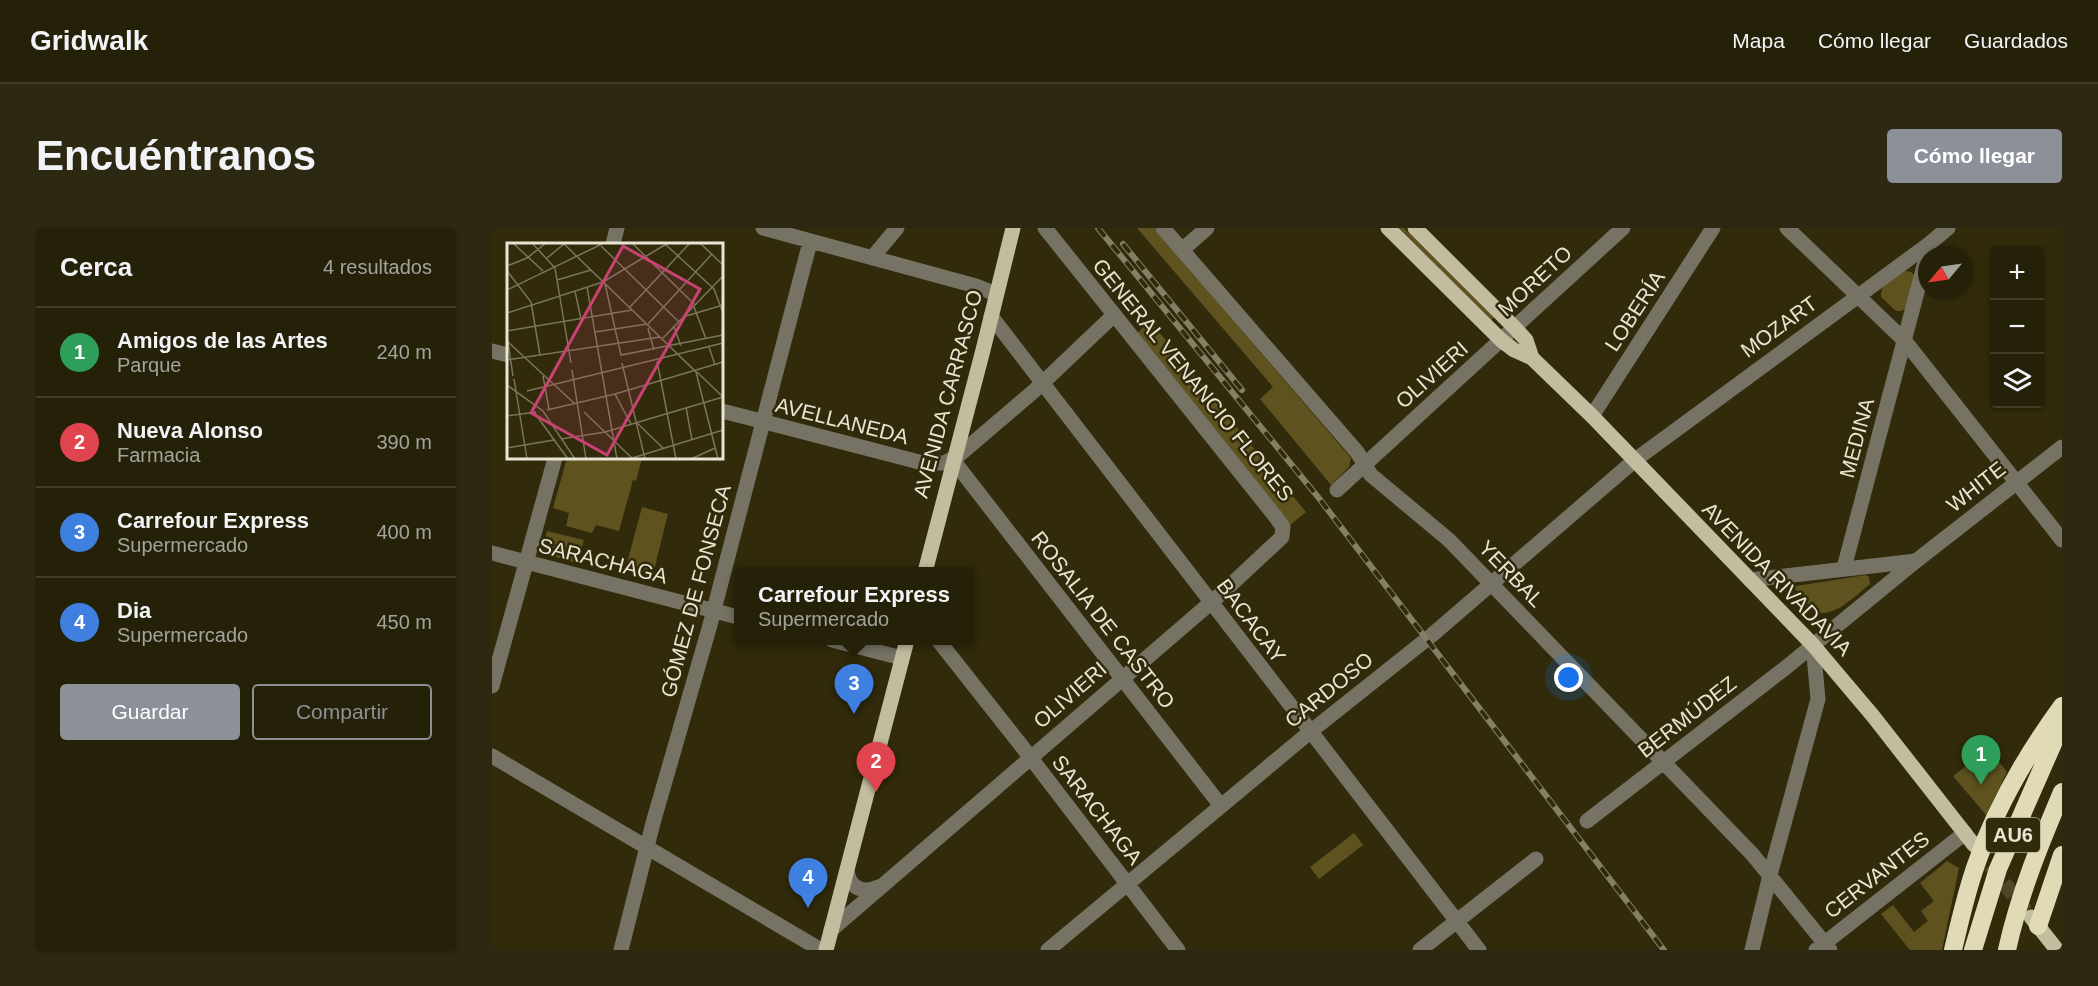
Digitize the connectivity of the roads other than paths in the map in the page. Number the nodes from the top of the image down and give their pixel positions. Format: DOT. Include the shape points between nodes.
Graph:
graph roads {
  1 [pos="617,228"];
  2 [pos="763,228"];
  3 [pos="897,228"];
  4 [pos="1013,228"];
  5 [pos="1045,228"];
  6 [pos="1163,228"];
  7 [pos="1207,228"];
  8 [pos="1388,228"];
  9 [pos="1415,228"];
  10 [pos="1623,228"];
  11 [pos="1713,228"];
  12 [pos="1787,228"];
  13 [pos="1933,228"];
  14 [pos="1948,228"];
  15 [pos="810,242"];
  16 [pos="613,243"];
  17 [pos="1929,244"];
  18 [pos="1182,250"];
  19 [pos="872,258"];
  20 [pos="996,294"];
  21 [pos="1859,295"];
  22 [pos="1114,315"];
  23 [pos="991,316"];
  24 [pos="1515,328"];
  25 [pos="1501,340"];
  26 [pos="1904,340"];
  27 [pos="492,351"];
  28 [pos="507,355"];
  29 [pos="1532,358"];
  30 [pos="1043,382"];
  31 [pos="723,411"];
  32 [pos="1592,416"];
  33 [pos="762,422"];
  34 [pos="2062,447"];
  35 [pos="555,459"];
  36 [pos="953,460"];
  37 [pos="1635,460"];
  38 [pos="1365,464"];
  39 [pos="2016,482"];
  40 [pos="1337,490"];
  41 [pos="1283,532"];
  42 [pos="2062,540"];
  43 [pos="492,553"];
  44 [pos="1916,561"];
  45 [pos="526,562"];
  46 [pos="926,567"];
  47 [pos="1844,568"];
  48 [pos="1750,580"];
  49 [pos="1490,584"];
  50 [pos="1211,602"];
  51 [pos="714,611"];
  52 [pos="734,616"];
  53 [pos="851,645"];
  54 [pos="906,645"];
  55 [pos="942,645"];
  56 [pos="1813,645"];
  57 [pos="902,658"];
  58 [pos="1121,678"];
  59 [pos="492,686"];
  60 [pos="2062,706"];
  61 [pos="2062,723"];
  62 [pos="1310,732"];
  63 [pos="492,756"];
  64 [pos="1030,758"];
  65 [pos="1663,763"];
  66 [pos="2062,792"];
  67 [pos="1221,806"];
  68 [pos="1587,821"];
  69 [pos="1969,839"];
  70 [pos="647,848"];
  71 [pos="2062,855"];
  72 [pos="1536,859"];
  73 [pos="847,870"];
  74 [pos="1770,874"];
  75 [pos="1127,883"];
  76 [pos="880,885"];
  77 [pos="1457,921"];
  78 [pos="2035,922"];
  79 [pos="831,930"];
  80 [pos="1824,948"];
  81 [pos="621,950"];
  82 [pos="821,950"];
  83 [pos="826,950"];
  84 [pos="1048,950"];
  85 [pos="1178,950"];
  86 [pos="1420,950"];
  87 [pos="1479,950"];
  88 [pos="1752,950"];
  89 [pos="1953,950"];
  90 [pos="1973,950"];
  91 [pos="2007,950"];
  92 [pos="2057,950"];
  1 -- 16 [label="street"];
  2 -- 15 [label="street"];
  3 -- 19 [label="street"];
  4 -- 20 [label="main road, AVENIDA CARRASCO"];
  5 -- 22 [label="street, GENERAL VENANCIO FLORES"];
  6 -- 18 [label="street, YERBAL"];
  7 -- 18 [label="street"];
  8 -- 25 [label="main road, AVENIDA RIVADAVIA"];
  9 -- 24 [label="main road, AVENIDA RIVADAVIA"];
  10 -- 24 [label="street, MORETO"];
  11 -- 32 [label="street, LOBERÍA"];
  12 -- 21 [label="street"];
  13 -- 17 [label="street, MEDINA"];
  14 -- 17 [label="street, MOZART"];
  15 -- 19 [label="street"];
  15 -- 33 [label="street, GÓMEZ DE FONSECA"];
  17 -- 21 [label="street, MOZART"];
  17 -- 26 [label="street, MEDINA"];
  18 -- 38 [label="street, YERBAL"];
  19 -- 20 [label="street"];
  20 -- 23 [label="main road, AVENIDA CARRASCO"];
  21 -- 26 [label="street"];
  21 -- 37 [label="street, MOZART"];
  22 -- 30 [label="street"];
  22 -- 41 [label="street, GENERAL VENANCIO FLORES" via="1275,516"];
  23 -- 30 [label="street, BACACAY"];
  23 -- 36 [label="main road, AVENIDA CARRASCO"];
  24 -- 25 [label="street, MORETO"];
  24 -- 29 [label="main road, AVENIDA RIVADAVIA" via="1526,340"];
  25 -- 29 [label="main road, AVENIDA RIVADAVIA"];
  25 -- 38 [label="street, OLIVIERI"];
  26 -- 39 [label="street"];
  26 -- 47 [label="street, MEDINA"];
  27 -- 28 [label="street"];
  29 -- 32 [label="main road, AVENIDA RIVADAVIA"];
  30 -- 36 [label="street"];
  30 -- 50 [label="street, BACACAY"];
  31 -- 33 [label="street, AVELLANEDA"];
  32 -- 37 [label="main road, AVENIDA RIVADAVIA"];
  33 -- 36 [label="street, AVELLANEDA" via="923,463"];
  33 -- 51 [label="street, GÓMEZ DE FONSECA"];
  34 -- 39 [label="street, WHITE"];
  35 -- 45 [label="street"];
  36 -- 46 [label="main road, AVENIDA CARRASCO"];
  36 -- 58 [label="street, ROSALIA DE CASTRO"];
  37 -- 48 [label="main road, AVENIDA RIVADAVIA"];
  37 -- 49 [label="street, CARDOSO"];
  38 -- 40 [label="street, OLIVIERI"];
  38 -- 49 [label="street, YERBAL" via="1371,475 1449,540"];
  39 -- 42 [label="street"];
  39 -- 44 [label="street, WHITE"];
  41 -- 50 [label="street, OLIVIERI" via="1281,541"];
  43 -- 45 [label="street, SARACHAGA"];
  44 -- 47 [label="street"];
  44 -- 56 [label="street, WHITE"];
  45 -- 51 [label="street, SARACHAGA"];
  45 -- 59 [label="street"];
  47 -- 48 [label="street"];
  48 -- 56 [label="main road, AVENIDA RIVADAVIA"];
  49 -- 62 [label="street, CARDOSO"];
  49 -- 65 [label="street, YERBAL"];
  50 -- 58 [label="street, OLIVIERI"];
  50 -- 62 [label="street, BACACAY"];
  51 -- 52 [label="street, SARACHAGA"];
  51 -- 70 [label="street, GÓMEZ DE FONSECA"];
  53 -- 57 [label="street"];
  54 -- 57 [label="main road"];
  55 -- 64 [label="street, SARACHAGA"];
  56 -- 65 [label="street, BERMÚDEZ"];
  56 -- 69 [label="main road, AVENIDA RIVADAVIA" via="1874,716"];
  56 -- 74 [label="street" via="1818,699"];
  57 -- 73 [label="main road"];
  58 -- 64 [label="street, OLIVIERI"];
  58 -- 67 [label="street, ROSALIA DE CASTRO"];
  60 -- 89 [label="highway, bridge" via="1998,813 1964,902"];
  61 -- 90 [label="highway, AU6, bridge" via="1998,869"];
  62 -- 67 [label="street, CARDOSO"];
  62 -- 77 [label="street, BACACAY"];
  63 -- 70 [label="street"];
  64 -- 75 [label="street, SARACHAGA"];
  64 -- 76 [label="street, OLIVIERI"];
  65 -- 68 [label="street, BERMÚDEZ"];
  65 -- 74 [label="street, YERBAL"];
  66 -- 91 [label="highway, AU6, bridge" via="2038,847"];
  67 -- 75 [label="street, CARDOSO"];
  69 -- 80 [label="street, CERVANTES"];
  70 -- 81 [label="street, GÓMEZ DE FONSECA"];
  70 -- 82 [label="street"];
  71 -- 78 [label="highway"];
  72 -- 77 [label="street"];
  73 -- 76 [label="street" via="856,888 871,890"];
  73 -- 79 [label="main road"];
  74 -- 80 [label="street, YERBAL"];
  74 -- 88 [label="street"];
  75 -- 84 [label="street, CARDOSO"];
  75 -- 85 [label="street, SARACHAGA"];
  76 -- 79 [label="street, OLIVIERI"];
  77 -- 86 [label="street"];
  77 -- 87 [label="street, BACACAY"];
  78 -- 92 [label="main road"];
  79 -- 83 [label="main road"];
}
